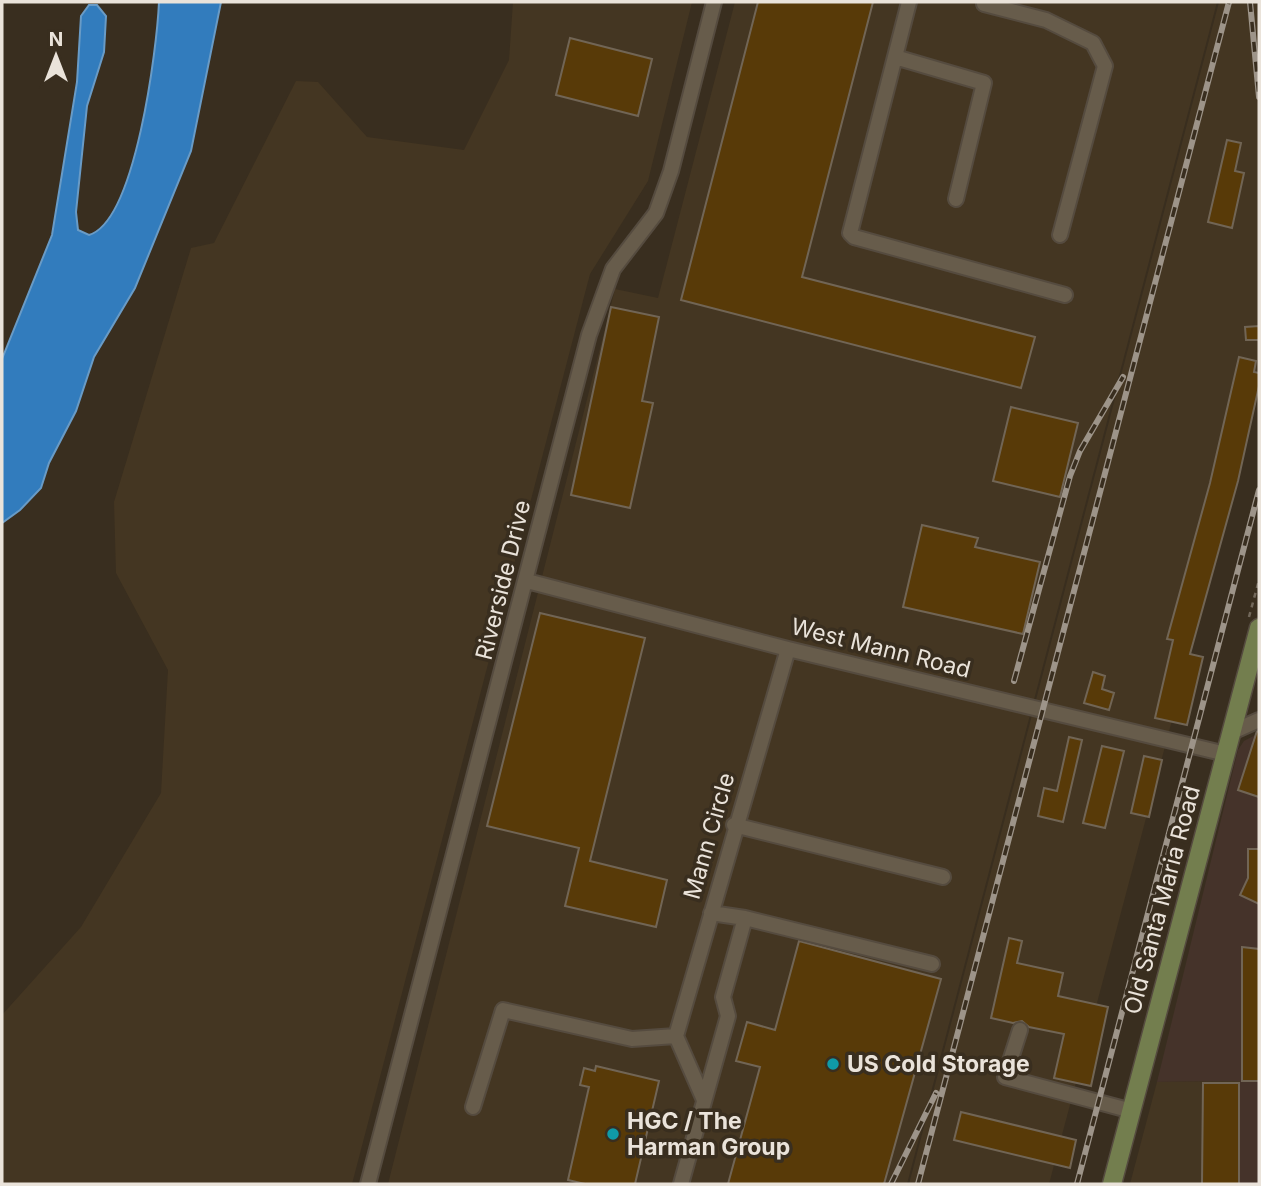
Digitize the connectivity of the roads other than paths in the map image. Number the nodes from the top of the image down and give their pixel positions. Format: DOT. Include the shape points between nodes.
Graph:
graph roads {
  1 [pos="714,2"];
  2 [pos="909,2"];
  3 [pos="983,2"];
  4 [pos="895,57"];
  5 [pos="956,199"];
  6 [pos="1060,235"];
  7 [pos="1065,295"];
  8 [pos="527,581"];
  9 [pos="1259,628"];
  10 [pos="788,649"];
  11 [pos="1259,720"];
  12 [pos="1232,732"];
  13 [pos="1226,754"];
  14 [pos="734,825"];
  15 [pos="943,877"];
  16 [pos="711,913"];
  17 [pos="745,918"];
  18 [pos="932,964"];
  19 [pos="1020,1030"];
  20 [pos="676,1036"];
  21 [pos="704,1100"];
  22 [pos="473,1107"];
  23 [pos="1132,1111"];
  24 [pos="369,1184"];
  25 [pos="681,1184"];
  26 [pos="1112,1184"];
  1 -- 8 [label="street, Riverside Drive" via="656,213 613,269 596,313"];
  2 -- 4 [label="street"];
  3 -- 6 [label="street" via="1046,20 1093,43 1105,66"];
  4 -- 5 [label="street" via="984,83"];
  4 -- 7 [label="street" via="850,233"];
  8 -- 10 [label="street, West Mann Road"];
  8 -- 24 [label="street, Riverside Drive"];
  9 -- 12 [label="main road, Old Santa Maria Road"];
  10 -- 13 [label="street, West Mann Road"];
  10 -- 14 [label="street, Mann Circle"];
  11 -- 12 [label="street"];
  12 -- 13 [label="main road, Old Santa Maria Road"];
  13 -- 23 [label="main road, Old Santa Maria Road"];
  14 -- 15 [label="street"];
  14 -- 16 [label="street, Mann Circle"];
  16 -- 17 [label="street"];
  16 -- 20 [label="street, Mann Circle"];
  17 -- 18 [label="street"];
  17 -- 21 [label="street" via="723,997 728,1016"];
  19 -- 23 [label="street" via="1005,1077"];
  20 -- 21 [label="street"];
  20 -- 22 [label="street" via="632,1039 503,1010"];
  21 -- 25 [label="street"];
  23 -- 26 [label="main road, Old Santa Maria Road"];
}
